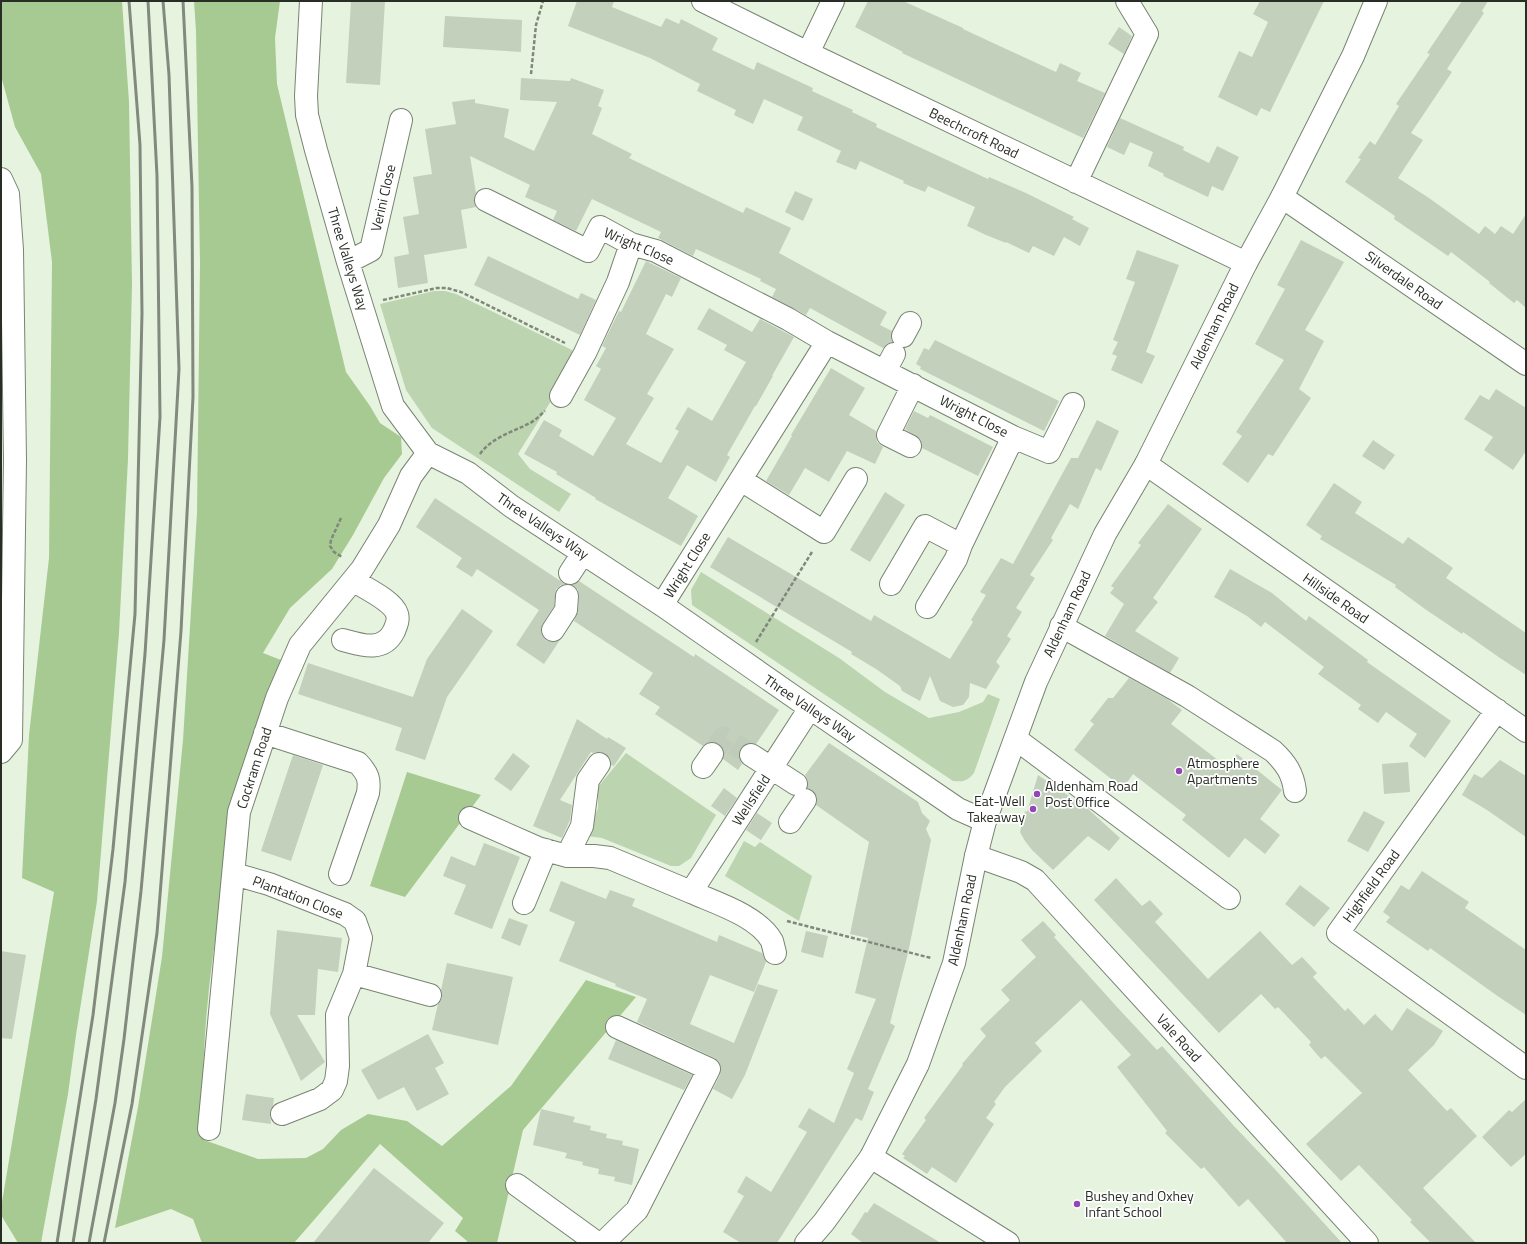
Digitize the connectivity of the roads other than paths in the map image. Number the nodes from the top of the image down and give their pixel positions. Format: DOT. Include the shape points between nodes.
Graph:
graph roads {
  1 [pos="311,1"];
  2 [pos="703,1"];
  3 [pos="833,1"];
  4 [pos="1127,1"];
  5 [pos="1376,1"];
  6 [pos="808,53"];
  7 [pos="401,120"];
  8 [pos="1,179"];
  9 [pos="1076,182"];
  10 [pos="1282,197"];
  11 [pos="486,200"];
  12 [pos="631,244"];
  13 [pos="348,262"];
  14 [pos="1246,263"];
  15 [pos="827,342"];
  16 [pos="1526,364"];
  17 [pos="912,385"];
  18 [pos="561,396"];
  19 [pos="1073,404"];
  20 [pos="1013,437"];
  21 [pos="910,446"];
  22 [pos="428,453"];
  23 [pos="1146,464"];
  24 [pos="856,479"];
  25 [pos="740,480"];
  26 [pos="961,545"];
  27 [pos="583,553"];
  28 [pos="570,573"];
  29 [pos="358,575"];
  30 [pos="891,584"];
  31 [pos="567,596"];
  32 [pos="662,605"];
  33 [pos="928,607"];
  34 [pos="1061,626"];
  35 [pos="553,630"];
  36 [pos="343,640"];
  37 [pos="810,708"];
  38 [pos="1497,710"];
  39 [pos="1526,731"];
  40 [pos="265,733"];
  41 [pos="1016,739"];
  42 [pos="1,752"];
  43 [pos="752,755"];
  44 [pos="599,764"];
  45 [pos="771,768"];
  46 [pos="1295,791"];
  47 [pos="470,818"];
  48 [pos="985,821"];
  49 [pos="790,822"];
  50 [pos="546,850"];
  51 [pos="567,856"];
  52 [pos="976,856"];
  53 [pos="234,874"];
  54 [pos="340,874"];
  55 [pos="691,892"];
  56 [pos="1229,898"];
  57 [pos="524,903"];
  58 [pos="775,953"];
  59 [pos="354,974"];
  60 [pos="430,994"];
  61 [pos="617,1027"];
  62 [pos="1526,1068"];
  63 [pos="282,1114"];
  64 [pos="209,1129"];
  65 [pos="871,1157"];
  66 [pos="517,1185"];
  67 [pos="597,1243"];
  68 [pos="603,1243"];
  69 [pos="806,1243"];
  70 [pos="1008,1243"];
  71 [pos="1367,1243"];
  1 -- 13 [label="street, Three Valleys Way" via="306,80 308,115"];
  2 -- 6 [label="street, Beechcroft Road"];
  3 -- 6 [label="street"];
  4 -- 9 [label="street" via="1147,34"];
  5 -- 10 [label="street, Aldenham Road" via="1353,56"];
  6 -- 9 [label="street, Beechcroft Road"];
  7 -- 13 [label="street, Verini Close" via="371,250"];
  8 -- 42 [label="street" via="8,194 12,250 15,460 11,740"];
  9 -- 14 [label="street, Beechcroft Road"];
  10 -- 14 [label="street, Aldenham Road"];
  10 -- 16 [label="street, Silverdale Road"];
  11 -- 12 [label="street, Wright Close" via="588,251 600,227"];
  12 -- 15 [label="street, Wright Close" via="656,251"];
  12 -- 18 [label="street" via="618,282 586,353"];
  13 -- 22 [label="street, Three Valleys Way" via="393,406"];
  14 -- 23 [label="street, Aldenham Road"];
  15 -- 17 [label="street, Wright Close" via="898,346"];
  15 -- 25 [label="street, Wright Close"];
  17 -- 20 [label="street, Wright Close"];
  17 -- 21 [label="street" via="888,435"];
  19 -- 20 [label="street" via="1049,452"];
  20 -- 26 [label="street, Wright Close"];
  22 -- 27 [label="street, Three Valleys Way" via="468,473 511,506"];
  22 -- 29 [label="street, Cockram Road" via="411,476 389,525"];
  23 -- 34 [label="street, Aldenham Road" via="1105,534"];
  23 -- 38 [label="street, Hillside Road"];
  24 -- 25 [label="street" via="824,532"];
  25 -- 32 [label="street, Wright Close"];
  26 -- 30 [label="street" via="926,526"];
  26 -- 33 [label="street, Wright Close" via="956,559"];
  27 -- 28 [label="street"];
  27 -- 32 [label="street, Three Valleys Way"];
  29 -- 36 [label="street" via="397,613 397,624 391,638 380,644 368,647"];
  29 -- 40 [label="street, Cockram Road" via="300,645"];
  31 -- 35 [label="street" via="566,610"];
  32 -- 37 [label="street, Three Valleys Way"];
  34 -- 41 [label="street, Aldenham Road" via="1036,682"];
  34 -- 46 [label="street" via="1187,696 1273,751 1289,768"];
  37 -- 45 [label="street, Wellsfield"];
  37 -- 48 [label="street, Three Valleys Way" via="958,809"];
  38 -- 39 [label="street, Hillside Road"];
  38 -- 62 [label="street, Highfield Road" via="1338,932"];
  40 -- 53 [label="street, Cockram Road" via="238,812"];
  40 -- 54 [label="street" via="358,763 366,772 370,782 368,793"];
  41 -- 48 [label="street, Aldenham Road"];
  41 -- 56 [label="street"];
  43 -- 45 [label="street"];
  44 -- 51 [label="street" via="588,780 582,826"];
  45 -- 49 [label="street" via="801,792"];
  45 -- 55 [label="street, Wellsfield"];
  47 -- 50 [label="street"];
  48 -- 52 [label="street, Aldenham Road"];
  50 -- 51 [label="street"];
  50 -- 57 [label="street"];
  51 -- 55 [label="street" via="610,858"];
  52 -- 65 [label="street, Aldenham Road" via="954,963 918,1064"];
  52 -- 71 [label="street, Vale Road" via="1021,872 1035,880"];
  53 -- 59 [label="street, Plantation Close" via="269,884 345,914 355,921 361,938"];
  53 -- 64 [label="street, Cockram Road"];
  55 -- 58 [label="street" via="752,921 765,932 772,942"];
  59 -- 60 [label="street"];
  59 -- 63 [label="street, Plantation Close" via="337,1015 338,1066 332,1090 320,1098"];
  61 -- 68 [label="street" via="709,1069 637,1210"];
  65 -- 69 [label="street, Aldenham Road"];
  65 -- 70 [label="street"];
  66 -- 67 [label="street"];
}
